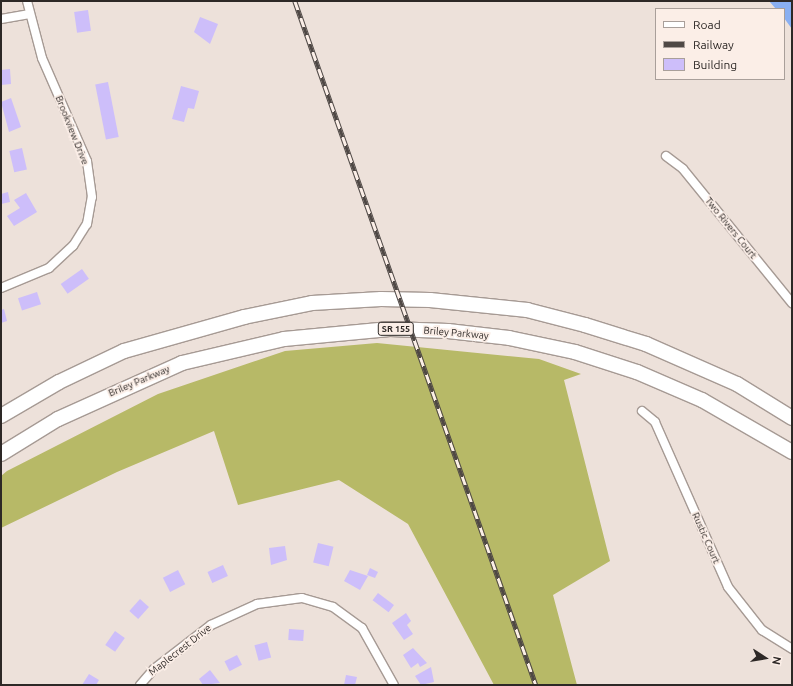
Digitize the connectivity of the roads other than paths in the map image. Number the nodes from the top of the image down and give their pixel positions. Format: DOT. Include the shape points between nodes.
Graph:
graph roads {
  1 [pos="27,1"];
  2 [pos="29,14"];
  3 [pos="1,19"];
  4 [pos="666,156"];
  5 [pos="1,288"];
  6 [pos="792,303"];
  7 [pos="642,411"];
  8 [pos="1,416"];
  9 [pos="792,418"];
  10 [pos="792,452"];
  11 [pos="1,454"];
  12 [pos="792,649"];
  13 [pos="140,685"];
  14 [pos="394,685"];
  1 -- 2 [label="street, Brookview Drive"];
  2 -- 3 [label="street"];
  2 -- 5 [label="street, Brookview Drive" via="42,58 87,161 92,197 87,224 73,246 49,268"];
  4 -- 6 [label="street, Two Rivers Court" via="683,169"];
  7 -- 12 [label="street, Rustic Court" via="655,422 728,587 762,630"];
  8 -- 9 [label="highway" via="59,382 124,351 251,315 312,304 388,299 527,310 585,325 646,344 737,384"];
  10 -- 11 [label="highway, Briley Parkway / SR 155" via="702,400 637,372 575,352 494,336 390,329 284,339 182,363 58,418"];
  13 -- 14 [label="street, Maplecrest Drive" via="154,669 211,625 257,604 302,598 333,607 362,628"];
}
